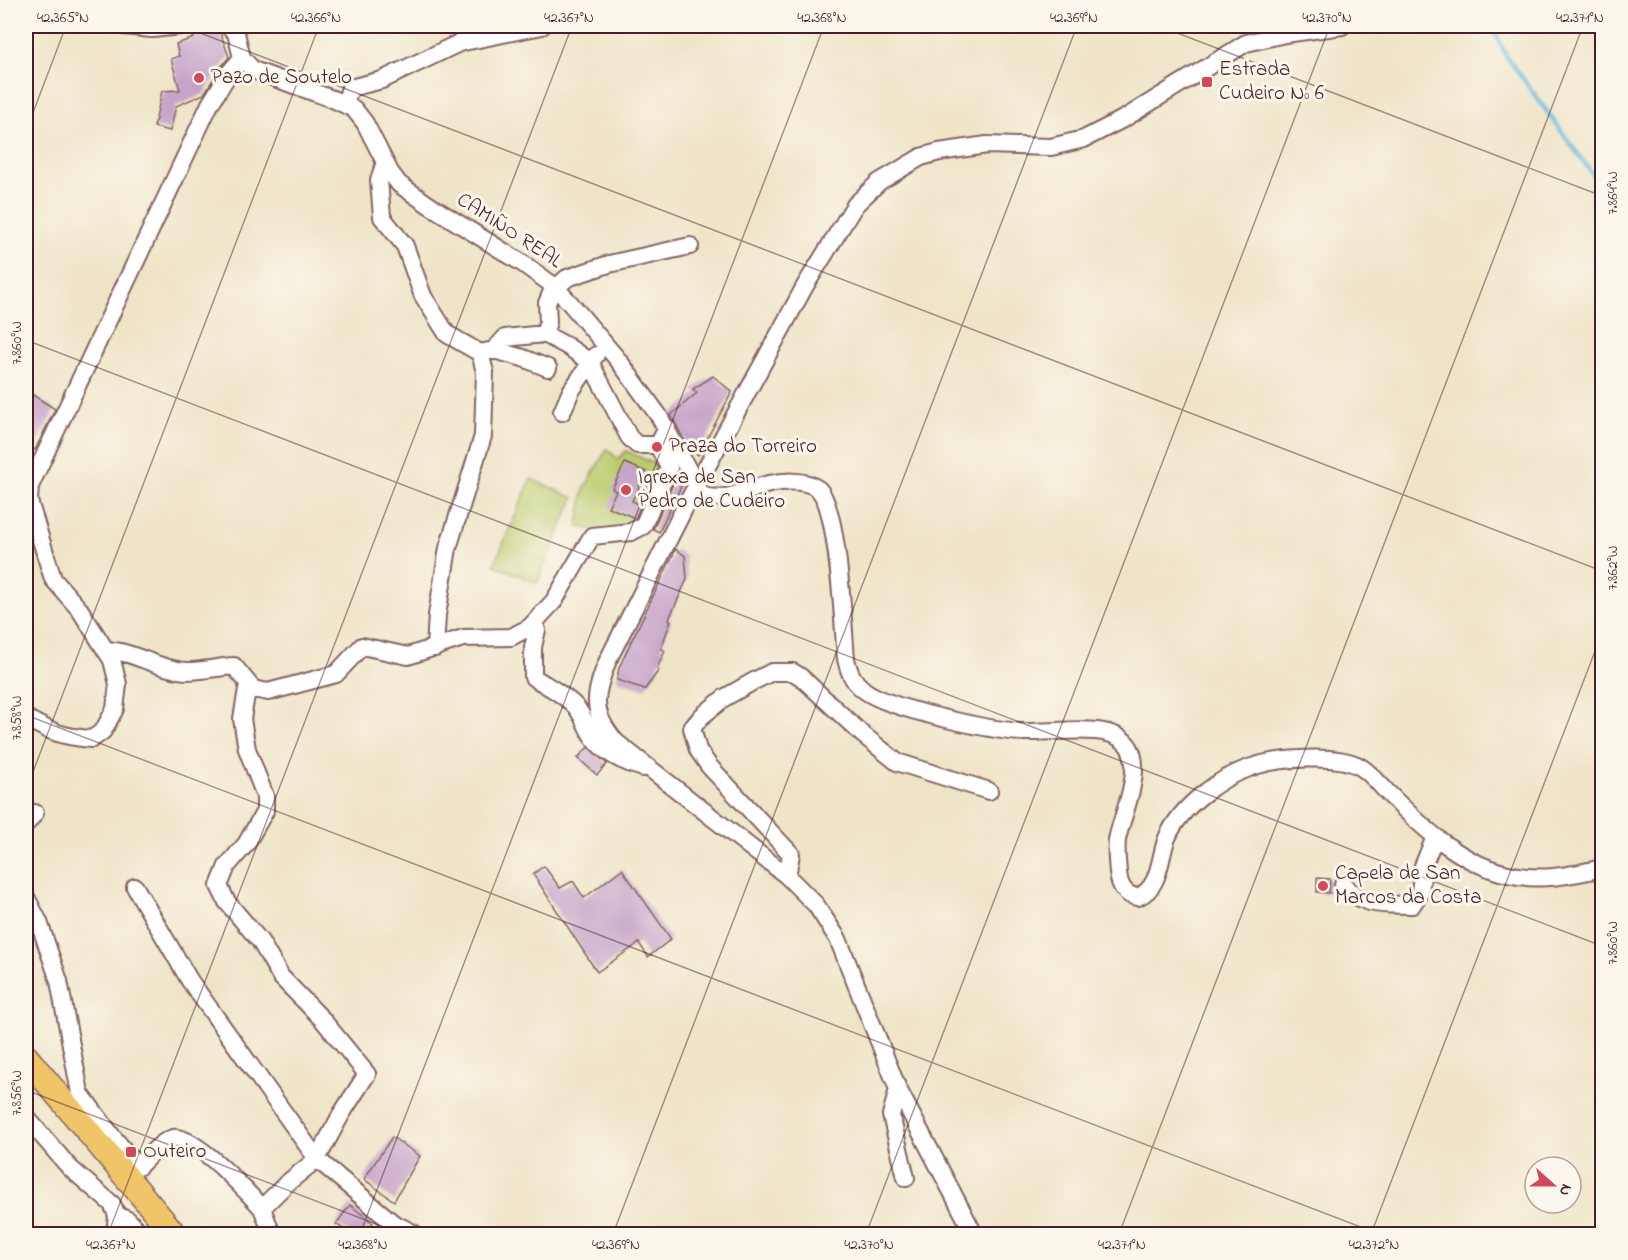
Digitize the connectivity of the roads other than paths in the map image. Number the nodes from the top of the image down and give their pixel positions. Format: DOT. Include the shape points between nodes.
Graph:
graph roads {
  1 [pos="124,26"];
  2 [pos="180,26"];
  3 [pos="229,26"];
  4 [pos="542,26"];
  5 [pos="1342,26"];
  6 [pos="242,58"];
  7 [pos="345,104"];
  8 [pos="385,162"];
  9 [pos="690,246"];
  10 [pos="555,287"];
  11 [pos="538,334"];
  12 [pos="603,344"];
  13 [pos="487,351"];
  14 [pos="523,358"];
  15 [pos="590,362"];
  16 [pos="548,368"];
  17 [pos="562,412"];
  18 [pos="667,428"];
  19 [pos="658,445"];
  20 [pos="696,485"];
  21 [pos="534,623"];
  22 [pos="435,648"];
  23 [pos="106,650"];
  24 [pos="248,683"];
  25 [pos="26,718"];
  26 [pos="650,770"];
  27 [pos="989,791"];
  28 [pos="1435,837"];
  29 [pos="1602,868"];
  30 [pos="787,876"];
  31 [pos="1343,884"];
  32 [pos="135,887"];
  33 [pos="26,897"];
  34 [pos="26,1057"];
  35 [pos="898,1089"];
  36 [pos="74,1100"];
  37 [pos="26,1117"];
  38 [pos="317,1159"];
  39 [pos="132,1172"];
  40 [pos="906,1178"];
  41 [pos="262,1208"];
  42 [pos="115,1209"];
  43 [pos="115,1234"];
  44 [pos="141,1234"];
  45 [pos="174,1234"];
  46 [pos="272,1234"];
  47 [pos="415,1234"];
  48 [pos="974,1234"];
  1 -- 2 [label="street"];
  3 -- 6 [label="street" via="236,33"];
  4 -- 7 [label="street" via="459,43 382,80 350,88"];
  5 -- 20 [label="street" via="1246,43 1084,139 1052,147 987,145 949,150 921,157 879,182 855,205 836,233"];
  6 -- 7 [label="street" via="253,70"];
  6 -- 23 [label="street" via="210,104 30,486 29,501 53,579 80,610"];
  7 -- 8 [label="street, CAMIÑO REAL" via="360,116"];
  8 -- 10 [label="street, CAMIÑO REAL" via="408,191"];
  8 -- 13 [label="street" via="379,180 382,217 405,246 423,296 447,334"];
  9 -- 10 [label="street" via="609,264 567,278"];
  10 -- 11 [label="street" via="547,303 548,322"];
  10 -- 12 [label="street, CAMIÑO REAL"];
  11 -- 13 [label="street" via="505,338"];
  11 -- 14 [label="street"];
  11 -- 15 [label="street"];
  12 -- 15 [label="street"];
  12 -- 18 [label="street, CAMIÑO REAL"];
  13 -- 14 [label="street"];
  13 -- 22 [label="street" via="483,436 448,548"];
  14 -- 16 [label="street"];
  15 -- 17 [label="street"];
  15 -- 19 [label="street" via="629,437 637,445"];
  18 -- 19 [label="street"];
  18 -- 20 [label="street, CAMIÑO REAL"];
  19 -- 21 [label="street" via="669,468 643,526 632,532 592,536 554,601"];
  20 -- 26 [label="street" via="608,660 597,692 598,716 603,725 616,742"];
  20 -- 28 [label="street" via="708,498 786,482 805,483 819,490 827,504 838,564 850,673 870,694 891,704 990,728 1105,732 1127,742 1133,783 1119,832 1117,856 1121,887 1131,896 1142,896 1154,882 1167,838 1183,812 1209,789 1252,766 1309,759 1352,763 1368,772"];
  21 -- 22 [label="street" via="512,637 463,638"];
  21 -- 26 [label="street" via="537,630 533,677 569,699 579,709 591,735 608,752 623,763"];
  22 -- 24 [label="street" via="408,656 362,646 336,674 268,692 253,689"];
  23 -- 24 [label="street" via="122,651 149,663 186,671 234,666"];
  23 -- 25 [label="street" via="118,684 115,709 104,731 92,740 66,737"];
  24 -- 38 [label="street" via="242,718 265,811 227,866 219,886 227,902 260,940 281,977 368,1074"];
  26 -- 30 [label="street"];
  27 -- 30 [label="street" via="897,762 801,677 772,672 724,698 692,728 698,750 710,766 791,854"];
  28 -- 29 [label="street" via="1475,862 1508,874 1571,876"];
  28 -- 31 [label="street" via="1423,866 1420,893 1412,905 1364,902"];
  30 -- 35 [label="street" via="816,905 838,939"];
  32 -- 38 [label="street" via="190,981"];
  33 -- 36 [label="street" via="60,981"];
  34 -- 36 [label="highway"];
  35 -- 40 [label="street" via="891,1115"];
  35 -- 48 [label="street"];
  36 -- 39 [label="highway"];
  37 -- 42 [label="street" via="70,1168"];
  38 -- 41 [label="street"];
  38 -- 47 [label="street" via="393,1224"];
  39 -- 41 [label="street" via="159,1146 178,1137 191,1142 223,1169"];
  39 -- 45 [label="highway"];
  41 -- 46 [label="street"];
  42 -- 43 [label="street"];
  42 -- 44 [label="street"];
}
